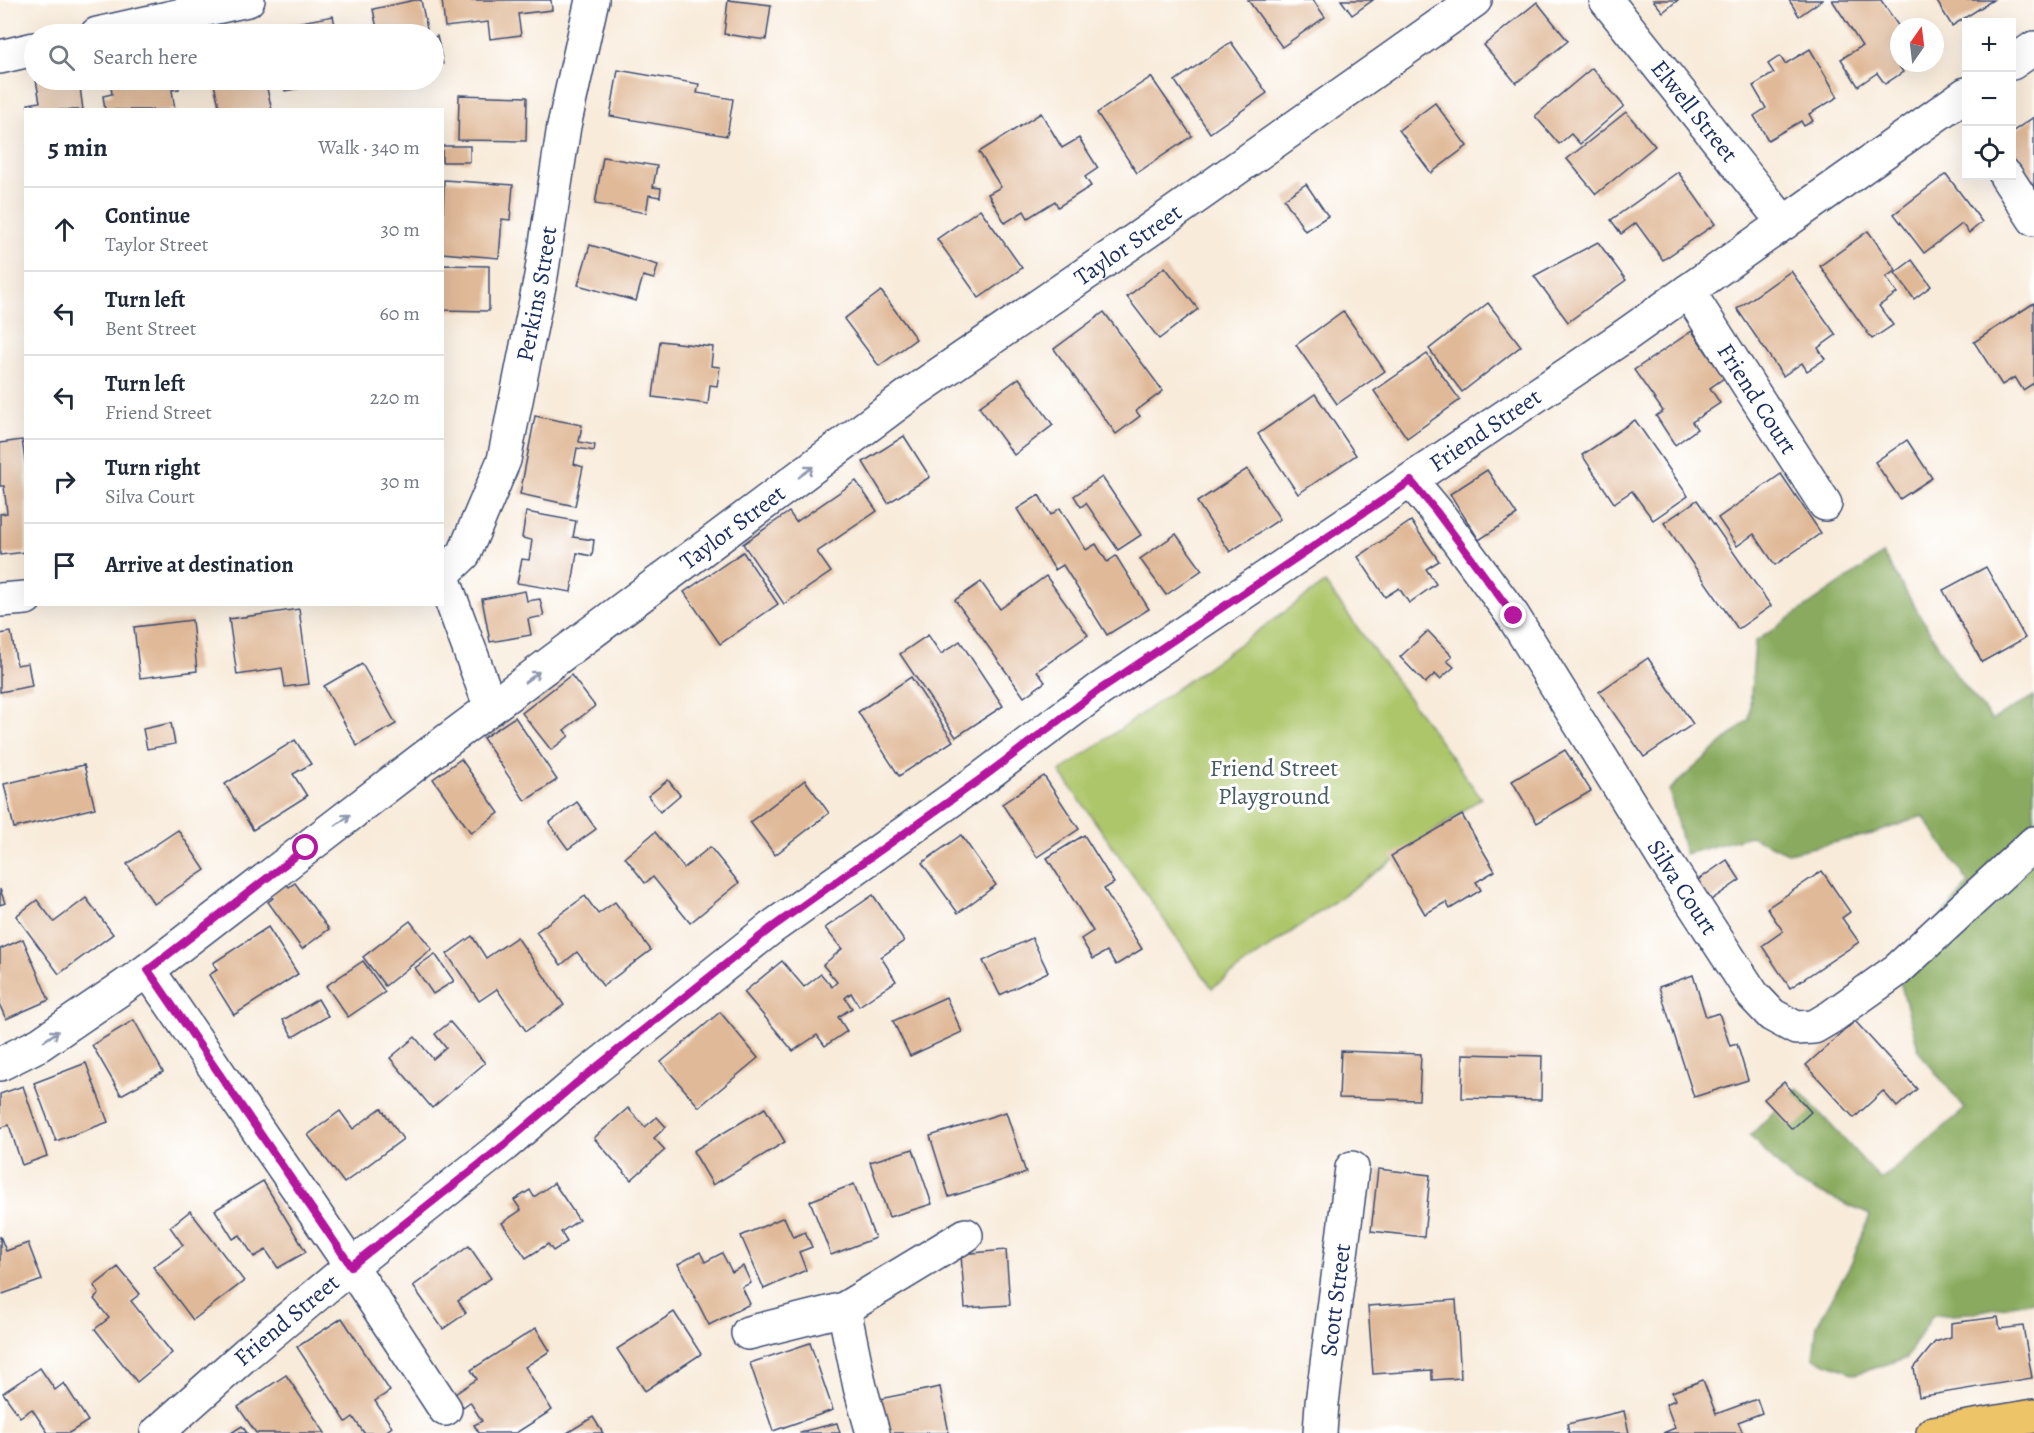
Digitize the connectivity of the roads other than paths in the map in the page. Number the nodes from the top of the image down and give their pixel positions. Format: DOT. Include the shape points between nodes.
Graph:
graph roads {
  1 [pos="248,0"];
  2 [pos="592,0"];
  3 [pos="1474,0"];
  4 [pos="1606,0"];
  5 [pos="141,24"];
  6 [pos="2034,48"];
  7 [pos="24,51"];
  8 [pos="0,57"];
  9 [pos="2016,60"];
  10 [pos="1962,104"];
  11 [pos="2009,180"];
  12 [pos="2034,219"];
  13 [pos="1784,224"];
  14 [pos="1688,291"];
  15 [pos="1411,481"];
  16 [pos="1825,504"];
  17 [pos="444,573"];
  18 [pos="444,580"];
  19 [pos="24,598"];
  20 [pos="0,600"];
  21 [pos="491,708"];
  22 [pos="2034,843"];
  23 [pos="148,970"];
  24 [pos="0,1064"];
  25 [pos="1352,1168"];
  26 [pos="966,1235"];
  27 [pos="351,1266"];
  28 [pos="844,1309"];
  29 [pos="748,1333"];
  30 [pos="445,1409"];
  31 [pos="2034,1416"];
  32 [pos="157,1433"];
  33 [pos="873,1433"];
  34 [pos="1320,1433"];
  35 [pos="1934,1433"];
  1 -- 5 [label="street"];
  2 -- 17 [label="street, Perkins Street" via="564,126 541,276 504,460 464,554"];
  21 -- 3 [label="street, Taylor Street, one-way" via="909,395"];
  4 -- 13 [label="street, Elwell Street"];
  6 -- 9 [label="street"];
  7 -- 8 [label="street"];
  10 -- 13 [label="street, Friend Street"];
  11 -- 12 [label="street"];
  13 -- 14 [label="street, Friend Street"];
  14 -- 15 [label="street, Friend Street"];
  14 -- 16 [label="street, Friend Court"];
  15 -- 22 [label="street, Silva Court" via="1514,616 1666,862 1753,995 1772,1015 1796,1028 1814,1028 1831,1017 1897,970"];
  15 -- 27 [label="street, Friend Street" via="1099,690 771,928"];
  18 -- 21 [label="street"];
  19 -- 20 [label="street"];
  23 -- 21 [label="street, Taylor Street, one-way"];
  24 -- 23 [label="street, Taylor Street, one-way" via="40,1044"];
  23 -- 27 [label="street"];
  25 -- 34 [label="street, Scott Street"];
  26 -- 28 [label="street"];
  27 -- 30 [label="street"];
  27 -- 32 [label="street, Friend Street"];
  28 -- 29 [label="street"];
  28 -- 33 [label="street"];
  31 -- 35 [label="main road"];
}
